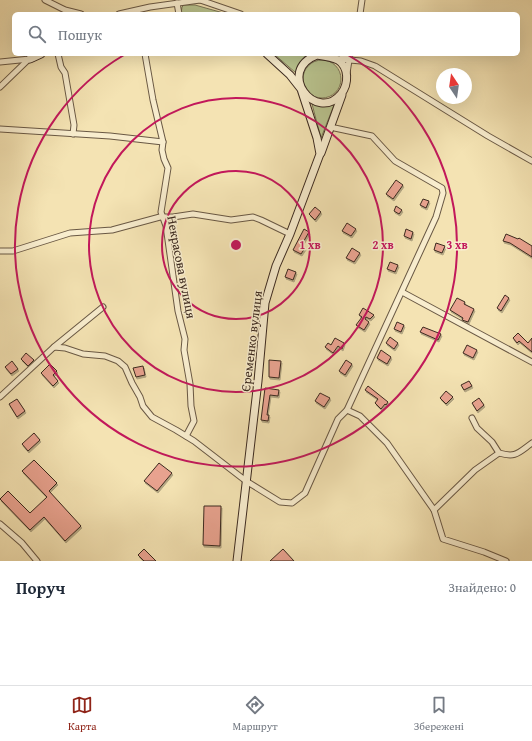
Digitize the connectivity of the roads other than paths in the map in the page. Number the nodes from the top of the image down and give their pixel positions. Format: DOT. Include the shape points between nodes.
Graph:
graph roads {
  1 [pos="45,0"];
  2 [pos="200,0"];
  3 [pos="362,0"];
  4 [pos="178,3"];
  5 [pos="146,11"];
  6 [pos="65,12"];
  7 [pos="179,12"];
  8 [pos="235,12"];
  9 [pos="360,12"];
  10 [pos="32,56"];
  11 [pos="58,56"];
  12 [pos="144,56"];
  13 [pos="269,56"];
  14 [pos="316,56"];
  15 [pos="325,56"];
  16 [pos="338,57"];
  17 [pos="350,57"];
  18 [pos="0,62"];
  19 [pos="347,78"];
  20 [pos="0,87"];
  21 [pos="301,89"];
  22 [pos="343,91"];
  23 [pos="330,127"];
  24 [pos="0,129"];
  25 [pos="73,134"];
  26 [pos="164,142"];
  27 [pos="320,154"];
  28 [pos="532,161"];
  29 [pos="163,217"];
  30 [pos="290,234"];
  31 [pos="0,251"];
  32 [pos="402,292"];
  33 [pos="103,306"];
  34 [pos="54,347"];
  35 [pos="532,362"];
  36 [pos="0,397"];
  37 [pos="347,410"];
  38 [pos="472,418"];
  39 [pos="186,436"];
  40 [pos="532,443"];
  41 [pos="499,453"];
  42 [pos="246,481"];
  43 [pos="434,510"];
  44 [pos="0,524"];
  45 [pos="37,561"];
  46 [pos="236,561"];
  47 [pos="506,561"];
  1 -- 6 [label="street"];
  2 -- 4 [label="street"];
  2 -- 8 [label="street"];
  3 -- 9 [label="street"];
  4 -- 5 [label="street"];
  4 -- 7 [label="street"];
  10 -- 18 [label="street"];
  10 -- 20 [label="street"];
  11 -- 25 [label="street" via="65,72 74,126"];
  12 -- 26 [label="street, Некрасова вулиця"];
  13 -- 21 [label="street"];
  14 -- 21 [label="street" via="305,63 299,75"];
  15 -- 16 [label="street"];
  16 -- 17 [label="street"];
  16 -- 19 [label="street"];
  17 -- 19 [label="street"];
  17 -- 28 [label="street" via="375,66"];
  19 -- 22 [label="street"];
  21 -- 22 [label="street" via="311,99 324,102 337,98"];
  21 -- 27 [label="street"];
  22 -- 23 [label="street, Єременко вулиця"];
  23 -- 27 [label="street, Єременко вулиця"];
  23 -- 32 [label="street" via="372,136 395,161 442,188 436,217"];
  24 -- 25 [label="street"];
  25 -- 26 [label="street"];
  26 -- 29 [label="street, Некрасова вулиця" via="162,150 168,168 161,212"];
  27 -- 30 [label="street, Єременко вулиця"];
  29 -- 30 [label="street" via="194,214 231,220 253,217"];
  29 -- 31 [label="street" via="112,230 70,233 13,251"];
  29 -- 39 [label="street, Некрасова вулиця" via="185,339 184,350 194,421"];
  30 -- 42 [label="street, Єременко вулиця" via="276,266 265,303"];
  32 -- 35 [label="street"];
  32 -- 37 [label="street"];
  33 -- 34 [label="street"];
  34 -- 36 [label="street"];
  34 -- 39 [label="street" via="105,356 118,361 125,367 143,406 152,417"];
  37 -- 42 [label="street" via="338,419 305,493 292,503 280,502"];
  37 -- 43 [label="street" via="360,416 388,444"];
  38 -- 41 [label="street" via="477,428 492,442"];
  39 -- 42 [label="street"];
  40 -- 41 [label="street" via="515,455"];
  41 -- 43 [label="street" via="475,470"];
  42 -- 46 [label="street, Єременко вулиця"];
  43 -- 47 [label="street" via="443,539"];
  44 -- 45 [label="street" via="22,543"];
}
